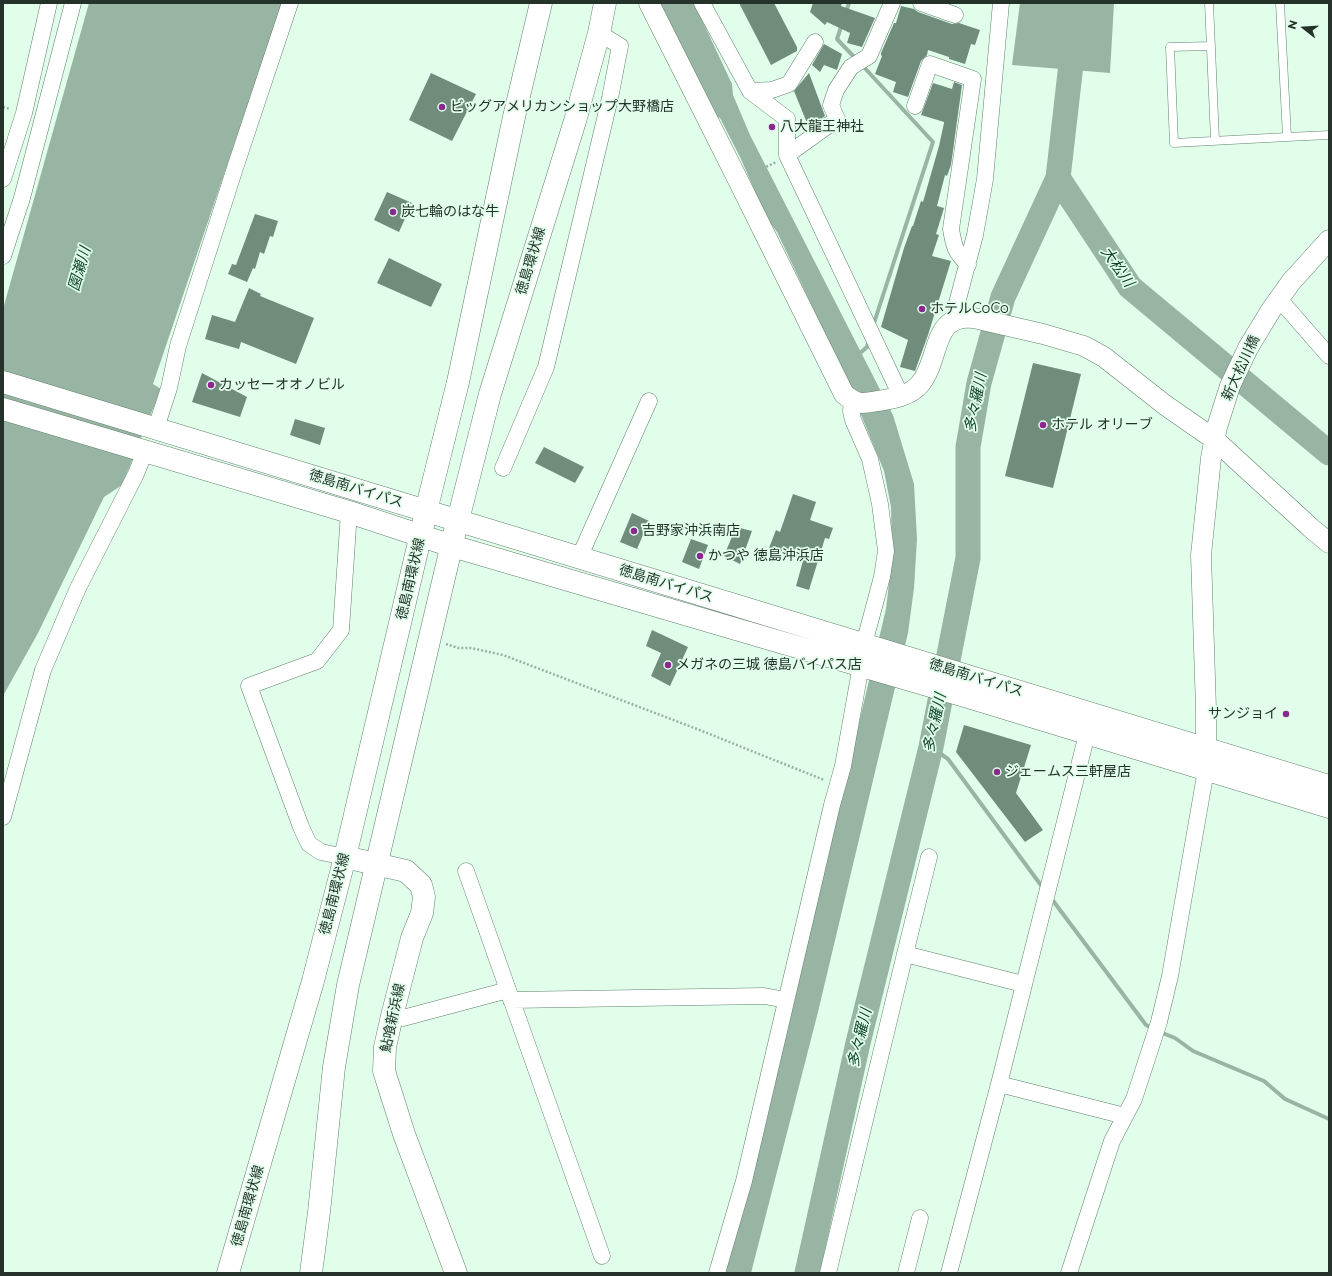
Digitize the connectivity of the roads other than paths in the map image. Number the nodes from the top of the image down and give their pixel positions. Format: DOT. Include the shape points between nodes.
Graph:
graph roads {
  1 [pos="49,3"];
  2 [pos="73,3"];
  3 [pos="290,3"];
  4 [pos="541,3"];
  5 [pos="605,3"];
  6 [pos="649,3"];
  7 [pos="702,3"];
  8 [pos="892,3"];
  9 [pos="921,3"];
  10 [pos="1209,3"];
  11 [pos="1280,3"];
  12 [pos="998,8"];
  13 [pos="955,15"];
  14 [pos="599,33"];
  15 [pos="815,42"];
  16 [pos="1211,46"];
  17 [pos="750,91"];
  18 [pos="915,106"];
  19 [pos="1329,135"];
  20 [pos="1287,137"];
  21 [pos="1215,140"];
  22 [pos="783,158"];
  23 [pos="3,179"];
  24 [pos="1329,240"];
  25 [pos="3,256"];
  26 [pos="968,264"];
  27 [pos="1275,305"];
  28 [pos="966,318"];
  29 [pos="1329,356"];
  30 [pos="3,382"];
  31 [pos="897,397"];
  32 [pos="649,401"];
  33 [pos="856,402"];
  34 [pos="3,409"];
  35 [pos="153,427"];
  36 [pos="1215,433"];
  37 [pos="142,451"];
  38 [pos="503,468"];
  39 [pos="426,511"];
  40 [pos="349,512"];
  41 [pos="458,520"];
  42 [pos="421,536"];
  43 [pos="1329,543"];
  44 [pos="452,546"];
  45 [pos="579,558"];
  46 [pos="866,656"];
  47 [pos="969,687"];
  48 [pos="1088,734"];
  49 [pos="1206,759"];
  50 [pos="9,767"];
  51 [pos="1329,786"];
  52 [pos="1329,807"];
  53 [pos="3,817"];
  54 [pos="345,857"];
  55 [pos="929,857"];
  56 [pos="377,863"];
  57 [pos="466,872"];
  58 [pos="905,954"];
  59 [pos="1023,984"];
  60 [pos="510,995"];
  61 [pos="786,1000"];
  62 [pos="392,1016"];
  63 [pos="999,1084"];
  64 [pos="1124,1118"];
  65 [pos="920,1218"];
  66 [pos="602,1256"];
  67 [pos="228,1273"];
  68 [pos="311,1273"];
  69 [pos="456,1273"];
  70 [pos="717,1273"];
  71 [pos="828,1273"];
  72 [pos="906,1273"];
  73 [pos="949,1273"];
  74 [pos="1069,1273"];
  1 -- 23 [label="street" via="24,114"];
  2 -- 25 [label="street" via="22,198"];
  3 -- 35 [label="street" via="178,346 169,388"];
  4 -- 39 [label="main road" via="458,382"];
  5 -- 14 [label="main road, 徳島環状線"];
  6 -- 33 [label="street" via="844,394"];
  7 -- 17 [label="street"];
  8 -- 22 [label="street" via="869,56 851,67 836,90 831,105 838,119"];
  9 -- 13 [label="street"];
  10 -- 16 [label="lane"];
  11 -- 20 [label="lane"];
  12 -- 26 [label="street" via="985,179"];
  14 -- 38 [label="street" via="620,46 610,98 546,367"];
  14 -- 41 [label="main road, 徳島環状線" via="575,121 490,394"];
  15 -- 17 [label="street" via="789,84 772,90"];
  16 -- 21 [label="lane"];
  16 -- 21 [label="lane" via="1170,47 1174,143"];
  17 -- 22 [label="street" via="787,119"];
  18 -- 26 [label="street" via="930,64 973,79 951,229 955,248"];
  19 -- 20 [label="lane"];
  20 -- 21 [label="lane"];
  22 -- 31 [label="street"];
  24 -- 27 [label="street, 新大松川橋" via="1295,277"];
  26 -- 28 [label="street" via="957,303"];
  27 -- 29 [label="street"];
  27 -- 36 [label="street, 新大松川橋" via="1248,348 1230,386"];
  28 -- 31 [label="street" via="949,323 940,334 931,367 920,384"];
  28 -- 36 [label="street" via="1015,327 1084,346 1104,357 1165,405"];
  30 -- 35 [label="main road, 徳島南バイパス"];
  31 -- 33 [label="street"];
  32 -- 45 [label="street"];
  33 -- 46 [label="street" via="851,411 870,459 880,504 886,551"];
  34 -- 37 [label="main road, 徳島南バイパス"];
  35 -- 39 [label="main road, 徳島南バイパス"];
  36 -- 43 [label="street"];
  36 -- 49 [label="street, 新大松川橋" via="1201,555"];
  37 -- 40 [label="main road, 徳島南バイパス"];
  37 -- 50 [label="street" via="135,476 78,588 43,670"];
  39 -- 41 [label="main road, 徳島南バイパス"];
  39 -- 42 [label="main road, 徳島南環状線"];
  40 -- 42 [label="main road, 徳島南バイパス"];
  40 -- 54 [label="street" via="341,630 317,661 249,686 309,844 321,852"];
  41 -- 44 [label="main road"];
  41 -- 45 [label="main road, 徳島南バイパス"];
  42 -- 44 [label="main road, 徳島南バイパス"];
  42 -- 54 [label="main road, 徳島南環状線"];
  44 -- 46 [label="main road, 徳島南バイパス"];
  44 -- 56 [label="main road"];
  45 -- 46 [label="main road, 徳島南バイパス"];
  46 -- 47 [label="main road, 徳島南バイパス"];
  46 -- 61 [label="street" via="843,766"];
  47 -- 48 [label="main road, 徳島南バイパス"];
  47 -- 49 [label="main road, 徳島南バイパス"];
  48 -- 49 [label="main road, 徳島南バイパス"];
  48 -- 59 [label="street"];
  49 -- 51 [label="main road, 徳島南バイパス"];
  49 -- 52 [label="main road, 徳島南バイパス"];
  49 -- 64 [label="street" via="1170,976 1152,1045 1134,1099"];
  50 -- 53 [label="street"];
  54 -- 56 [label="main road, 鮎喰新浜線"];
  54 -- 67 [label="main road, 徳島南環状線" via="313,981"];
  55 -- 58 [label="street"];
  56 -- 62 [label="main road, 鮎喰新浜線" via="406,871 421,885 424,897 422,913 412,938"];
  56 -- 68 [label="main road" via="348,985 334,1067"];
  57 -- 60 [label="street"];
  58 -- 59 [label="street"];
  58 -- 71 [label="street"];
  59 -- 63 [label="street"];
  60 -- 61 [label="street" via="764,996"];
  60 -- 62 [label="street" via="403,1018"];
  60 -- 66 [label="street"];
  61 -- 70 [label="street" via="744,1181"];
  62 -- 69 [label="main road, 鮎喰新浜線" via="385,1047 384,1071 404,1134"];
  63 -- 64 [label="street" via="1117,1114"];
  63 -- 73 [label="street"];
  64 -- 74 [label="street" via="1112,1141"];
  65 -- 72 [label="street"];
}
